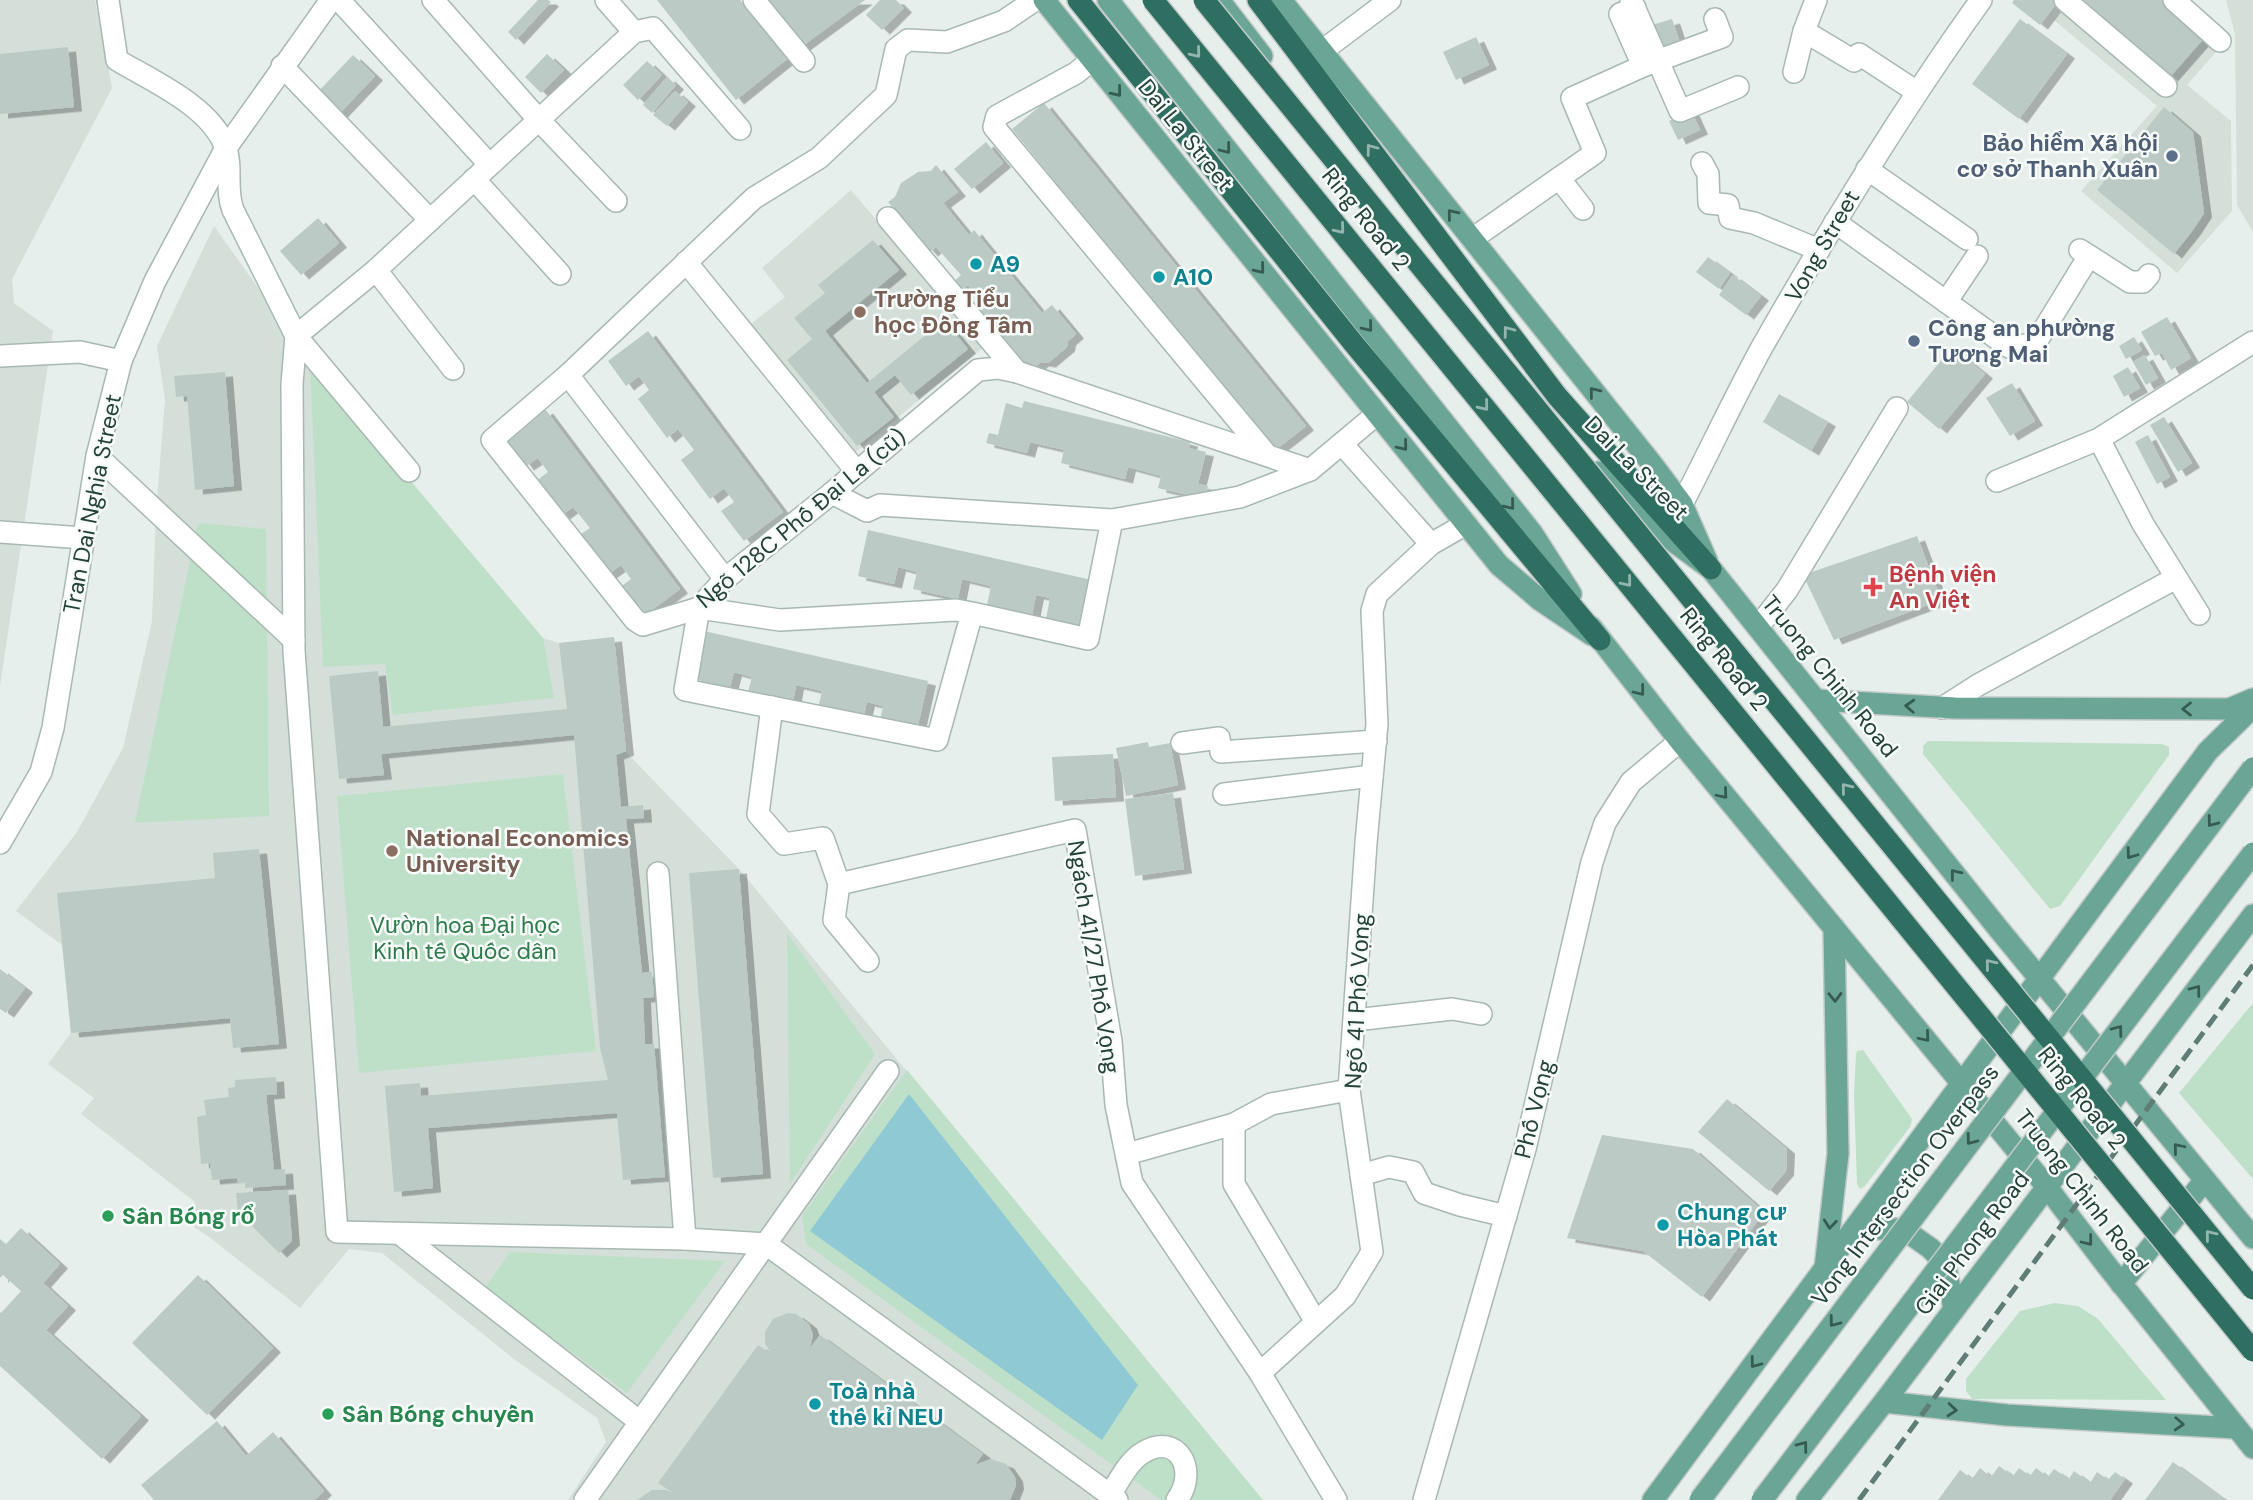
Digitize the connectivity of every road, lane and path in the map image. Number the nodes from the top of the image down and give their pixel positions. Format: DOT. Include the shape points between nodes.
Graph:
graph roads {
  1 [pos="108,0"];
  2 [pos="331,0"];
  3 [pos="340,0"];
  4 [pos="433,0"];
  5 [pos="606,0"];
  6 [pos="754,0"];
  7 [pos="1035,0"];
  8 [pos="1044,0"];
  9 [pos="1078,0"];
  10 [pos="1108,0"];
  11 [pos="1153,0"];
  12 [pos="1204,0"];
  13 [pos="1219,0"];
  14 [pos="1258,0"];
  15 [pos="1281,0"];
  16 [pos="1390,0"];
  17 [pos="1816,0"];
  18 [pos="1981,0"];
  19 [pos="2174,0"];
  20 [pos="2068,1"];
  21 [pos="1633,4"];
  22 [pos="1715,19"];
  23 [pos="1804,31"];
  24 [pos="634,32"];
  25 [pos="2220,41"];
  26 [pos="1322,51"];
  27 [pos="1092,60"];
  28 [pos="804,61"];
  29 [pos="1651,63"];
  30 [pos="282,66"];
  31 [pos="1794,72"];
  32 [pos="2166,86"];
  33 [pos="1738,87"];
  34 [pos="1917,92"];
  35 [pos="538,119"];
  36 [pos="740,129"];
  37 [pos="226,148"];
  38 [pos="1702,163"];
  39 [pos="1867,169"];
  40 [pos="482,171"];
  41 [pos="1559,178"];
  42 [pos="617,201"];
  43 [pos="1583,209"];
  44 [pos="888,218"];
  45 [pos="430,220"];
  46 [pos="1835,222"];
  47 [pos="1472,239"];
  48 [pos="1819,250"];
  49 [pos="686,262"];
  50 [pos="376,270"];
  51 [pos="560,274"];
  52 [pos="2149,275"];
  53 [pos="1946,302"];
  54 [pos="296,336"];
  55 [pos="2253,342"];
  56 [pos="0,356"];
  57 [pos="121,361"];
  58 [pos="453,369"];
  59 [pos="1017,372"];
  60 [pos="568,375"];
  61 [pos="1897,408"];
  62 [pos="1377,414"];
  63 [pos="2099,439"];
  64 [pos="1342,444"];
  65 [pos="1266,454"];
  66 [pos="97,456"];
  67 [pos="1310,470"];
  68 [pos="409,471"];
  69 [pos="858,472"];
  70 [pos="1997,481"];
  71 [pos="832,493"];
  72 [pos="1682,504"];
  73 [pos="1112,520"];
  74 [pos="1466,524"];
  75 [pos="0,532"];
  76 [pos="83,538"];
  77 [pos="1431,544"];
  78 [pos="1711,569"];
  79 [pos="2176,578"];
  80 [pos="725,579"];
  81 [pos="699,608"];
  82 [pos="972,613"];
  83 [pos="2199,614"];
  84 [pos="1758,627"];
  85 [pos="294,640"];
  86 [pos="1600,640"];
  87 [pos="2253,699"];
  88 [pos="1816,700"];
  89 [pos="772,707"];
  90 [pos="1942,708"];
  91 [pos="2253,708"];
  92 [pos="2245,728"];
  93 [pos="1376,741"];
  94 [pos="1680,741"];
  95 [pos="1182,743"];
  96 [pos="2253,768"];
  97 [pos="1372,776"];
  98 [pos="1224,794"];
  99 [pos="0,843"];
  100 [pos="2253,853"];
  101 [pos="658,873"];
  102 [pos="839,884"];
  103 [pos="2253,915"];
  104 [pos="1834,928"];
  105 [pos="868,961"];
  106 [pos="2041,979"];
  107 [pos="1481,1014"];
  108 [pos="1355,1020"];
  109 [pos="888,1071"];
  110 [pos="1962,1082"];
  111 [pos="2125,1084"];
  112 [pos="1349,1090"];
  113 [pos="1234,1124"];
  114 [pos="1127,1154"];
  115 [pos="1361,1175"];
  116 [pos="2205,1180"];
  117 [pos="2047,1187"];
  118 [pos="1506,1216"];
  119 [pos="1854,1229"];
  120 [pos="400,1234"];
  121 [pos="2253,1238"];
  122 [pos="685,1239"];
  123 [pos="766,1244"];
  124 [pos="1825,1268"];
  125 [pos="2121,1283"];
  126 [pos="2253,1289"];
  127 [pos="1954,1310"];
  128 [pos="1316,1322"];
  129 [pos="2253,1351"];
  130 [pos="1261,1373"];
  131 [pos="1884,1402"];
  132 [pos="640,1422"];
  133 [pos="2236,1427"];
  134 [pos="2253,1448"];
  135 [pos="1113,1497"];
  136 [pos="585,1500"];
  137 [pos="1177,1500"];
  138 [pos="1336,1500"];
  139 [pos="1424,1500"];
  140 [pos="1653,1500"];
  141 [pos="1700,1500"];
  142 [pos="1762,1500"];
  143 [pos="1807,1500"];
  1 -- 37 [label="street" via="117,60 193,106"];
  2 -- 30 [label="street, Tran Dai Nghia Street"];
  3 -- 40 [label="street"];
  4 -- 35 [label="street"];
  5 -- 24 [label="street"];
  6 -- 28 [label="street"];
  7 -- 49 [label="street, Ngõ 128C Phố Đại La (cũ)" via="1004,21 947,42 908,40 896,49 887,95 819,158 754,198"];
  8 -- 27 [label="main road, Dai La Street"];
  9 -- 86 [label="highway"];
  10 -- 86 [label="main road, Dai La Street, one-way" via="1532,533"];
  11 -- 129 [label="highway, Ring Road 2, one-way, bridge"];
  126 -- 12 [label="highway, Ring Road 2, one-way, bridge"];
  13 -- 78 [label="main road, Dai La Street" via="1610,485"];
  78 -- 14 [label="highway, one-way" via="1557,396"];
  15 -- 26 [label="main road, Dai La Street"];
  16 -- 26 [label="street"];
  17 -- 23 [label="street"];
  18 -- 34 [label="street, Vong Street"];
  19 -- 25 [label="street"];
  20 -- 32 [label="street"];
  21 -- 29 [label="street" via="1620,15"];
  22 -- 29 [label="street" via="1722,37"];
  23 -- 31 [label="street"];
  23 -- 34 [label="street" via="1854,61 1859,54"];
  24 -- 35 [label="street"];
  24 -- 36 [label="street" via="653,28"];
  47 -- 26 [label="main road, Dai La Street, one-way"];
  27 -- 62 [label="main road, Dai La Street, one-way"];
  27 -- 65 [label="street" via="997,116 994,127"];
  29 -- 33 [label="street" via="1680,111"];
  29 -- 41 [label="street" via="1572,98 1595,153"];
  30 -- 37 [label="street, Tran Dai Nghia Street"];
  30 -- 45 [label="street"];
  34 -- 39 [label="street, Vong Street"];
  35 -- 40 [label="street"];
  35 -- 42 [label="street"];
  37 -- 54 [label="street" via="229,200"];
  37 -- 57 [label="street, Tran Dai Nghia Street" via="155,281"];
  38 -- 48 [label="street" via="1708,174 1709,203 1728,205 1730,218"];
  39 -- 46 [label="street, Vong Street"];
  39 -- 53 [label="street" via="1972,247"];
  40 -- 45 [label="street"];
  40 -- 51 [label="street"];
  41 -- 43 [label="street"];
  41 -- 47 [label="street"];
  44 -- 59 [label="street"];
  45 -- 50 [label="street"];
  46 -- 48 [label="street, Vong Street"];
  46 -- 53 [label="street"];
  72 -- 47 [label="main road, Dai La Street, one-way"];
  48 -- 72 [label="street, Vong Street" via="1761,349"];
  49 -- 60 [label="street, Ngõ 128C Phố Đại La (cũ)"];
  49 -- 69 [label="street"];
  50 -- 54 [label="street"];
  50 -- 58 [label="street"];
  52 -- 53 [label="street" via="2143,282 2130,282 2084,253 2035,344 2009,347"];
  54 -- 68 [label="street"];
  54 -- 85 [label="street" via="292,384"];
  55 -- 63 [label="street"];
  56 -- 57 [label="street" via="80,352"];
  57 -- 66 [label="street, Tran Dai Nghia Street"];
  59 -- 65 [label="street, Ngõ 128C Phố Đại La (cũ)"];
  59 -- 69 [label="street, Ngõ 128C Phố Đại La (cũ)" via="978,370"];
  60 -- 80 [label="street"];
  60 -- 81 [label="street, Ngõ 128C Phố Đại La (cũ)" via="492,440 635,620 643,625"];
  61 -- 84 [label="street" via="1787,590"];
  62 -- 64 [label="street"];
  62 -- 74 [label="main road, Dai La Street, one-way"];
  63 -- 70 [label="street"];
  63 -- 79 [label="street"];
  64 -- 67 [label="street"];
  64 -- 77 [label="street"];
  65 -- 67 [label="street, Ngõ 128C Phố Đại La (cũ)"];
  66 -- 76 [label="street, Tran Dai Nghia Street"];
  66 -- 85 [label="street"];
  67 -- 73 [label="street" via="1240,497"];
  69 -- 71 [label="street, Ngõ 128C Phố Đại La (cũ)"];
  71 -- 73 [label="street" via="867,511 880,506"];
  71 -- 80 [label="street, Ngõ 128C Phố Đại La (cũ)"];
  72 -- 78 [label="main road, Dai La Street"];
  73 -- 82 [label="street" via="1087,639"];
  74 -- 77 [label="street, Ngõ 41 Phố Vọng"];
  74 -- 86 [label="main road, Dai La Street" via="1499,565 1540,600"];
  75 -- 76 [label="street"];
  76 -- 99 [label="street, Tran Dai Nghia Street" via="53,728 41,772"];
  77 -- 93 [label="street, Ngõ 41 Phố Vọng" via="1374,601"];
  78 -- 84 [label="main road, Truong Chinh Road"];
  79 -- 83 [label="street"];
  79 -- 90 [label="street"];
  80 -- 81 [label="street, Ngõ 128C Phố Đại La (cũ)"];
  81 -- 82 [label="street" via="780,620 956,610"];
  81 -- 89 [label="street" via="685,690"];
  82 -- 89 [label="street" via="937,740"];
  84 -- 88 [label="main road, Truong Chinh Road"];
  85 -- 120 [label="street" via="337,1233"];
  86 -- 94 [label="main road, Dai La Street, one-way"];
  87 -- 90 [label="main road, one-way" via="2229,709"];
  90 -- 88 [label="main road, one-way"];
  106 -- 88 [label="main road, Truong Chinh Road, one-way"];
  89 -- 102 [label="street" via="758,814 784,844 822,838"];
  91 -- 92 [label="main road"];
  92 -- 106 [label="main road, one-way" via="2207,751"];
  93 -- 95 [label="street" via="1222,752 1219,738"];
  93 -- 97 [label="street, Ngõ 41 Phố Vọng"];
  94 -- 104 [label="main road, Truong Chinh Road, one-way"];
  94 -- 118 [label="street, Phố Vọng" via="1632,782 1605,823"];
  96 -- 141 [label="main road, Vong Intersection Overpass, one-way, bridge"];
  97 -- 98 [label="street"];
  97 -- 108 [label="street, Ngõ 41 Phố Vọng"];
  142 -- 100 [label="main road, one-way, bridge"];
  101 -- 122 [label="street"];
  102 -- 105 [label="street" via="834,920"];
  102 -- 114 [label="street, Ngách 41/27 Phố Vọng" via="1075,830"];
  111 -- 103 [label="main road, Giai Phong Road, one-way"];
  104 -- 110 [label="main road, Truong Chinh Road, one-way"];
  104 -- 124 [label="main road, one-way" via="1838,1154"];
  106 -- 110 [label="main road"];
  106 -- 111 [label="main road, Truong Chinh Road"];
  107 -- 108 [label="street" via="1452,1009"];
  108 -- 112 [label="street, Ngõ 41 Phố Vọng"];
  109 -- 123 [label="street"];
  110 -- 117 [label="main road, Truong Chinh Road"];
  110 -- 119 [label="main road"];
  116 -- 111 [label="main road, Truong Chinh Road, one-way"];
  111 -- 117 [label="main road, Giai Phong Road"];
  112 -- 113 [label="street" via="1271,1104"];
  112 -- 115 [label="street, Ngõ 41 Phố Vọng"];
  113 -- 114 [label="street"];
  113 -- 128 [label="street" via="1234,1184"];
  114 -- 130 [label="street, Ngách 41/27 Phố Vọng" via="1132,1183"];
  115 -- 118 [label="street" via="1389,1167 1413,1172 1424,1193"];
  115 -- 128 [label="street, Ngõ 41 Phố Vọng" via="1372,1252 1345,1296"];
  116 -- 121 [label="main road, Truong Chinh Road"];
  116 -- 125 [label="main road"];
  117 -- 125 [label="main road, Truong Chinh Road, one-way"];
  117 -- 127 [label="main road, Giai Phong Road"];
  118 -- 139 [label="street, Phố Vọng"];
  119 -- 124 [label="main road"];
  119 -- 127 [label="main road" via="1903,1229 1930,1248 1945,1263"];
  120 -- 122 [label="street"];
  120 -- 132 [label="street"];
  122 -- 123 [label="street"];
  123 -- 132 [label="street"];
  123 -- 135 [label="street"];
  124 -- 140 [label="main road, one-way"];
  125 -- 133 [label="main road, Truong Chinh Road"];
  127 -- 131 [label="main road, Giai Phong Road"];
  128 -- 130 [label="street, Ngõ 41 Phố Vọng"];
  130 -- 138 [label="street"];
  131 -- 133 [label="main road, one-way" via="2007,1415"];
  131 -- 143 [label="main road, Giai Phong Road"];
  132 -- 136 [label="street"];
  133 -- 134 [label="main road, Truong Chinh Road"];
  135 -- 137 [label="street" via="1136,1457 1162,1447 1176,1452 1187,1469 1187,1482"];
}
